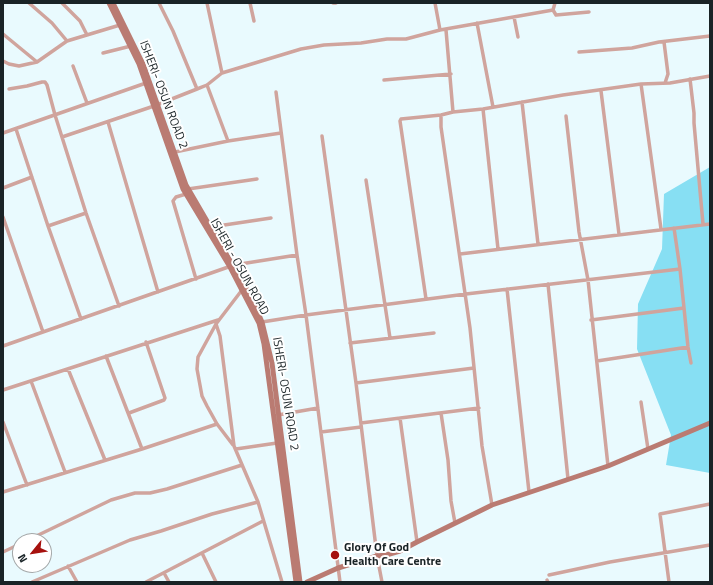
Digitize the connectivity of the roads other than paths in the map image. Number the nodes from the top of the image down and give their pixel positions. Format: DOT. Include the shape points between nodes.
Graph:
graph roads {
  1 [pos="30,3"];
  2 [pos="62,3"];
  3 [pos="109,3"];
  4 [pos="113,3"];
  5 [pos="159,3"];
  6 [pos="207,3"];
  7 [pos="250,3"];
  8 [pos="435,3"];
  9 [pos="555,3"];
  10 [pos="553,10"];
  11 [pos="589,12"];
  12 [pos="514,17"];
  13 [pos="254,21"];
  14 [pos="477,23"];
  15 [pos="120,25"];
  16 [pos="440,30"];
  17 [pos="446,30"];
  18 [pos="3,34"];
  19 [pos="88,35"];
  20 [pos="710,36"];
  21 [pos="518,38"];
  22 [pos="67,41"];
  23 [pos="664,42"];
  24 [pos="131,46"];
  25 [pos="579,52"];
  26 [pos="103,53"];
  27 [pos="3,62"];
  28 [pos="37,62"];
  29 [pos="73,66"];
  30 [pos="222,73"];
  31 [pos="450,74"];
  32 [pos="710,76"];
  33 [pos="690,79"];
  34 [pos="384,80"];
  35 [pos="146,83"];
  36 [pos="665,83"];
  37 [pos="641,84"];
  38 [pos="207,85"];
  39 [pos="9,88"];
  40 [pos="197,89"];
  41 [pos="601,91"];
  42 [pos="276,92"];
  43 [pos="522,102"];
  44 [pos="87,103"];
  45 [pos="156,106"];
  46 [pos="493,107"];
  47 [pos="483,109"];
  48 [pos="453,112"];
  49 [pos="55,115"];
  50 [pos="441,115"];
  51 [pos="566,116"];
  52 [pos="108,122"];
  53 [pos="16,129"];
  54 [pos="3,133"];
  55 [pos="281,133"];
  56 [pos="322,136"];
  57 [pos="62,138"];
  58 [pos="228,141"];
  59 [pos="175,152"];
  60 [pos="32,177"];
  61 [pos="257,179"];
  62 [pos="366,180"];
  63 [pos="3,188"];
  64 [pos="187,191"];
  65 [pos="86,213"];
  66 [pos="3,217"];
  67 [pos="271,218"];
  68 [pos="703,224"];
  69 [pos="710,224"];
  70 [pos="4,226"];
  71 [pos="48,226"];
  72 [pos="211,227"];
  73 [pos="674,228"];
  74 [pos="661,229"];
  75 [pos="619,234"];
  76 [pos="581,239"];
  77 [pos="538,244"];
  78 [pos="498,249"];
  79 [pos="460,254"];
  80 [pos="296,255"];
  81 [pos="232,266"];
  82 [pos="680,269"];
  83 [pos="196,279"];
  84 [pos="588,280"];
  85 [pos="548,284"];
  86 [pos="507,289"];
  87 [pos="242,290"];
  88 [pos="158,292"];
  89 [pos="466,294"];
  90 [pos="426,299"];
  91 [pos="385,305"];
  92 [pos="119,306"];
  93 [pos="684,308"];
  94 [pos="345,310"];
  95 [pos="306,315"];
  96 [pos="81,319"];
  97 [pos="218,320"];
  98 [pos="591,320"];
  99 [pos="262,322"];
  100 [pos="216,324"];
  101 [pos="43,332"];
  102 [pos="434,334"];
  103 [pos="390,338"];
  104 [pos="146,342"];
  105 [pos="350,343"];
  106 [pos="3,345"];
  107 [pos="688,346"];
  108 [pos="106,356"];
  109 [pos="597,361"];
  110 [pos="691,363"];
  111 [pos="68,368"];
  112 [pos="474,368"];
  113 [pos="31,382"];
  114 [pos="356,383"];
  115 [pos="3,390"];
  116 [pos="641,402"];
  117 [pos="318,408"];
  118 [pos="479,408"];
  119 [pos="129,413"];
  120 [pos="441,413"];
  121 [pos="278,415"];
  122 [pos="400,418"];
  123 [pos="3,422"];
  124 [pos="710,422"];
  125 [pos="216,424"];
  126 [pos="361,425"];
  127 [pos="321,432"];
  128 [pos="277,443"];
  129 [pos="235,448"];
  130 [pos="142,449"];
  131 [pos="648,449"];
  132 [pos="105,460"];
  133 [pos="242,465"];
  134 [pos="608,466"];
  135 [pos="65,472"];
  136 [pos="568,479"];
  137 [pos="27,485"];
  138 [pos="3,492"];
  139 [pos="529,492"];
  140 [pos="258,502"];
  141 [pos="492,504"];
  142 [pos="710,504"];
  143 [pos="263,521"];
  144 [pos="455,523"];
  145 [pos="43,533"];
  146 [pos="417,542"];
  147 [pos="710,545"];
  148 [pos="665,552"];
  149 [pos="202,553"];
  150 [pos="377,556"];
  151 [pos="68,566"];
  152 [pos="338,568"];
  153 [pos="164,573"];
  154 [pos="549,575"];
  155 [pos="32,582"];
  156 [pos="77,582"];
  157 [pos="146,582"];
  158 [pos="169,582"];
  159 [pos="216,582"];
  160 [pos="282,582"];
  161 [pos="296,582"];
  162 [pos="300,582"];
  163 [pos="308,582"];
  164 [pos="340,582"];
  165 [pos="382,582"];
  166 [pos="669,582"];
  1 -- 22 [label="street"];
  2 -- 19 [label="street" via="80,21"];
  3 -- 15 [label="main road, ISHERI - OSUN ROAD"];
  4 -- 45 [label="main road, ISHERI- OSUN ROAD 2" via="144,64"];
  5 -- 40 [label="street"];
  6 -- 30 [label="street"];
  7 -- 13 [label="street"];
  8 -- 16 [label="street"];
  9 -- 10 [label="street"];
  10 -- 11 [label="street" via="556,15"];
  10 -- 12 [label="street"];
  12 -- 14 [label="street"];
  12 -- 21 [label="street"];
  14 -- 17 [label="street"];
  14 -- 46 [label="street"];
  15 -- 19 [label="street"];
  15 -- 24 [label="main road, ISHERI - OSUN ROAD"];
  16 -- 17 [label="street"];
  16 -- 30 [label="street" via="406,39 301,49"];
  17 -- 31 [label="street"];
  18 -- 28 [label="street"];
  19 -- 22 [label="street"];
  20 -- 23 [label="street"];
  22 -- 28 [label="street"];
  23 -- 25 [label="street" via="632,48"];
  23 -- 36 [label="street" via="668,74"];
  24 -- 26 [label="street"];
  24 -- 35 [label="main road, ISHERI - OSUN ROAD"];
  27 -- 28 [label="street" via="19,66"];
  29 -- 44 [label="street"];
  30 -- 38 [label="street"];
  31 -- 34 [label="street"];
  31 -- 48 [label="street"];
  32 -- 33 [label="street"];
  33 -- 36 [label="street"];
  33 -- 68 [label="street"];
  35 -- 44 [label="street"];
  35 -- 45 [label="main road, ISHERI - OSUN ROAD"];
  36 -- 37 [label="street"];
  37 -- 41 [label="street"];
  37 -- 74 [label="street"];
  38 -- 40 [label="street"];
  38 -- 58 [label="street"];
  39 -- 49 [label="street" via="45,82"];
  40 -- 45 [label="street"];
  41 -- 43 [label="street"];
  41 -- 75 [label="street"];
  42 -- 55 [label="street"];
  43 -- 46 [label="street"];
  43 -- 77 [label="street"];
  44 -- 49 [label="street"];
  45 -- 52 [label="street"];
  45 -- 59 [label="main road, ISHERI- OSUN ROAD 2"];
  45 -- 64 [label="main road, ISHERI - OSUN ROAD" via="175,169"];
  46 -- 47 [label="street"];
  47 -- 48 [label="street"];
  47 -- 78 [label="street"];
  48 -- 50 [label="street"];
  49 -- 53 [label="street"];
  49 -- 57 [label="street"];
  50 -- 79 [label="street"];
  50 -- 90 [label="street" via="400,121"];
  51 -- 76 [label="street"];
  52 -- 57 [label="street"];
  52 -- 88 [label="street"];
  53 -- 54 [label="street"];
  53 -- 60 [label="street"];
  55 -- 58 [label="street"];
  55 -- 80 [label="street"];
  56 -- 94 [label="street"];
  57 -- 65 [label="street"];
  58 -- 59 [label="street"];
  59 -- 64 [label="main road, ISHERI- OSUN ROAD 2"];
  60 -- 63 [label="street"];
  60 -- 71 [label="street"];
  61 -- 64 [label="street"];
  62 -- 91 [label="street"];
  64 -- 72 [label="main road, ISHERI- OSUN ROAD 2"];
  64 -- 81 [label="main road, ISHERI - OSUN ROAD"];
  64 -- 83 [label="street" via="173,200"];
  65 -- 71 [label="street"];
  65 -- 92 [label="street"];
  66 -- 70 [label="street"];
  67 -- 72 [label="street"];
  68 -- 69 [label="street"];
  68 -- 73 [label="street"];
  70 -- 101 [label="street"];
  71 -- 96 [label="street"];
  72 -- 81 [label="main road, ISHERI- OSUN ROAD 2"];
  73 -- 74 [label="street"];
  73 -- 82 [label="street"];
  74 -- 75 [label="street"];
  75 -- 76 [label="street"];
  76 -- 77 [label="street"];
  76 -- 84 [label="street"];
  77 -- 78 [label="street"];
  78 -- 79 [label="street"];
  79 -- 89 [label="street"];
  80 -- 81 [label="street"];
  80 -- 95 [label="street"];
  81 -- 83 [label="street"];
  81 -- 87 [label="main road, ISHERI - OSUN ROAD"];
  81 -- 99 [label="main road, ISHERI- OSUN ROAD 2" via="250,295"];
  82 -- 84 [label="street"];
  82 -- 93 [label="street"];
  83 -- 88 [label="street"];
  84 -- 85 [label="street"];
  84 -- 98 [label="street"];
  85 -- 86 [label="street"];
  85 -- 136 [label="street"];
  86 -- 89 [label="street"];
  86 -- 139 [label="street"];
  87 -- 97 [label="street"];
  87 -- 128 [label="main road, ISHERI - OSUN ROAD" via="259,323 264,344"];
  88 -- 92 [label="street"];
  89 -- 90 [label="street"];
  89 -- 112 [label="street"];
  90 -- 91 [label="street"];
  91 -- 94 [label="street"];
  91 -- 103 [label="street"];
  92 -- 96 [label="street"];
  93 -- 98 [label="street"];
  93 -- 107 [label="street"];
  94 -- 95 [label="street"];
  94 -- 105 [label="street"];
  95 -- 99 [label="street"];
  95 -- 117 [label="street"];
  96 -- 101 [label="street"];
  97 -- 100 [label="street"];
  97 -- 104 [label="street"];
  98 -- 109 [label="street"];
  99 -- 121 [label="main road, ISHERI- OSUN ROAD 2" via="271,357"];
  100 -- 125 [label="street" via="198,357 197,370 202,396"];
  100 -- 129 [label="street" via="220,336"];
  101 -- 106 [label="street"];
  102 -- 103 [label="street"];
  103 -- 105 [label="street"];
  104 -- 108 [label="street"];
  104 -- 119 [label="street" via="165,398"];
  105 -- 114 [label="street"];
  107 -- 109 [label="street"];
  107 -- 110 [label="street"];
  108 -- 111 [label="street"];
  108 -- 119 [label="street"];
  109 -- 134 [label="street"];
  111 -- 113 [label="street"];
  111 -- 132 [label="street"];
  112 -- 114 [label="street"];
  112 -- 118 [label="street"];
  113 -- 115 [label="street"];
  113 -- 135 [label="street"];
  114 -- 126 [label="street"];
  116 -- 131 [label="street"];
  117 -- 121 [label="street"];
  117 -- 127 [label="street"];
  118 -- 120 [label="street"];
  118 -- 141 [label="street" via="482,446"];
  119 -- 130 [label="street"];
  120 -- 122 [label="street"];
  120 -- 144 [label="street"];
  121 -- 162 [label="main road, ISHERI- OSUN ROAD 2"];
  122 -- 126 [label="street"];
  122 -- 146 [label="street"];
  123 -- 137 [label="street"];
  124 -- 131 [label="main road"];
  125 -- 129 [label="street"];
  125 -- 130 [label="street"];
  126 -- 127 [label="street"];
  126 -- 150 [label="street"];
  127 -- 152 [label="street"];
  128 -- 129 [label="street"];
  128 -- 161 [label="main road, ISHERI - OSUN ROAD"];
  129 -- 133 [label="street"];
  130 -- 132 [label="street"];
  131 -- 134 [label="main road"];
  132 -- 135 [label="street"];
  133 -- 140 [label="street"];
  133 -- 145 [label="street" via="167,489 135,493 111,500"];
  134 -- 136 [label="main road"];
  135 -- 137 [label="street"];
  136 -- 139 [label="main road"];
  137 -- 138 [label="street"];
  139 -- 141 [label="main road"];
  140 -- 143 [label="street"];
  140 -- 151 [label="street" via="130,540"];
  141 -- 144 [label="main road"];
  142 -- 148 [label="street" via="660,514"];
  143 -- 149 [label="street"];
  143 -- 160 [label="street"];
  144 -- 146 [label="main road"];
  146 -- 150 [label="main road" via="400,551"];
  147 -- 148 [label="street"];
  148 -- 154 [label="street"];
  148 -- 166 [label="street"];
  149 -- 153 [label="street"];
  149 -- 159 [label="street"];
  150 -- 152 [label="main road"];
  150 -- 165 [label="street"];
  151 -- 155 [label="street"];
  151 -- 156 [label="street"];
  152 -- 163 [label="main road"];
  152 -- 164 [label="street"];
  153 -- 157 [label="street"];
  153 -- 158 [label="street"];
}
